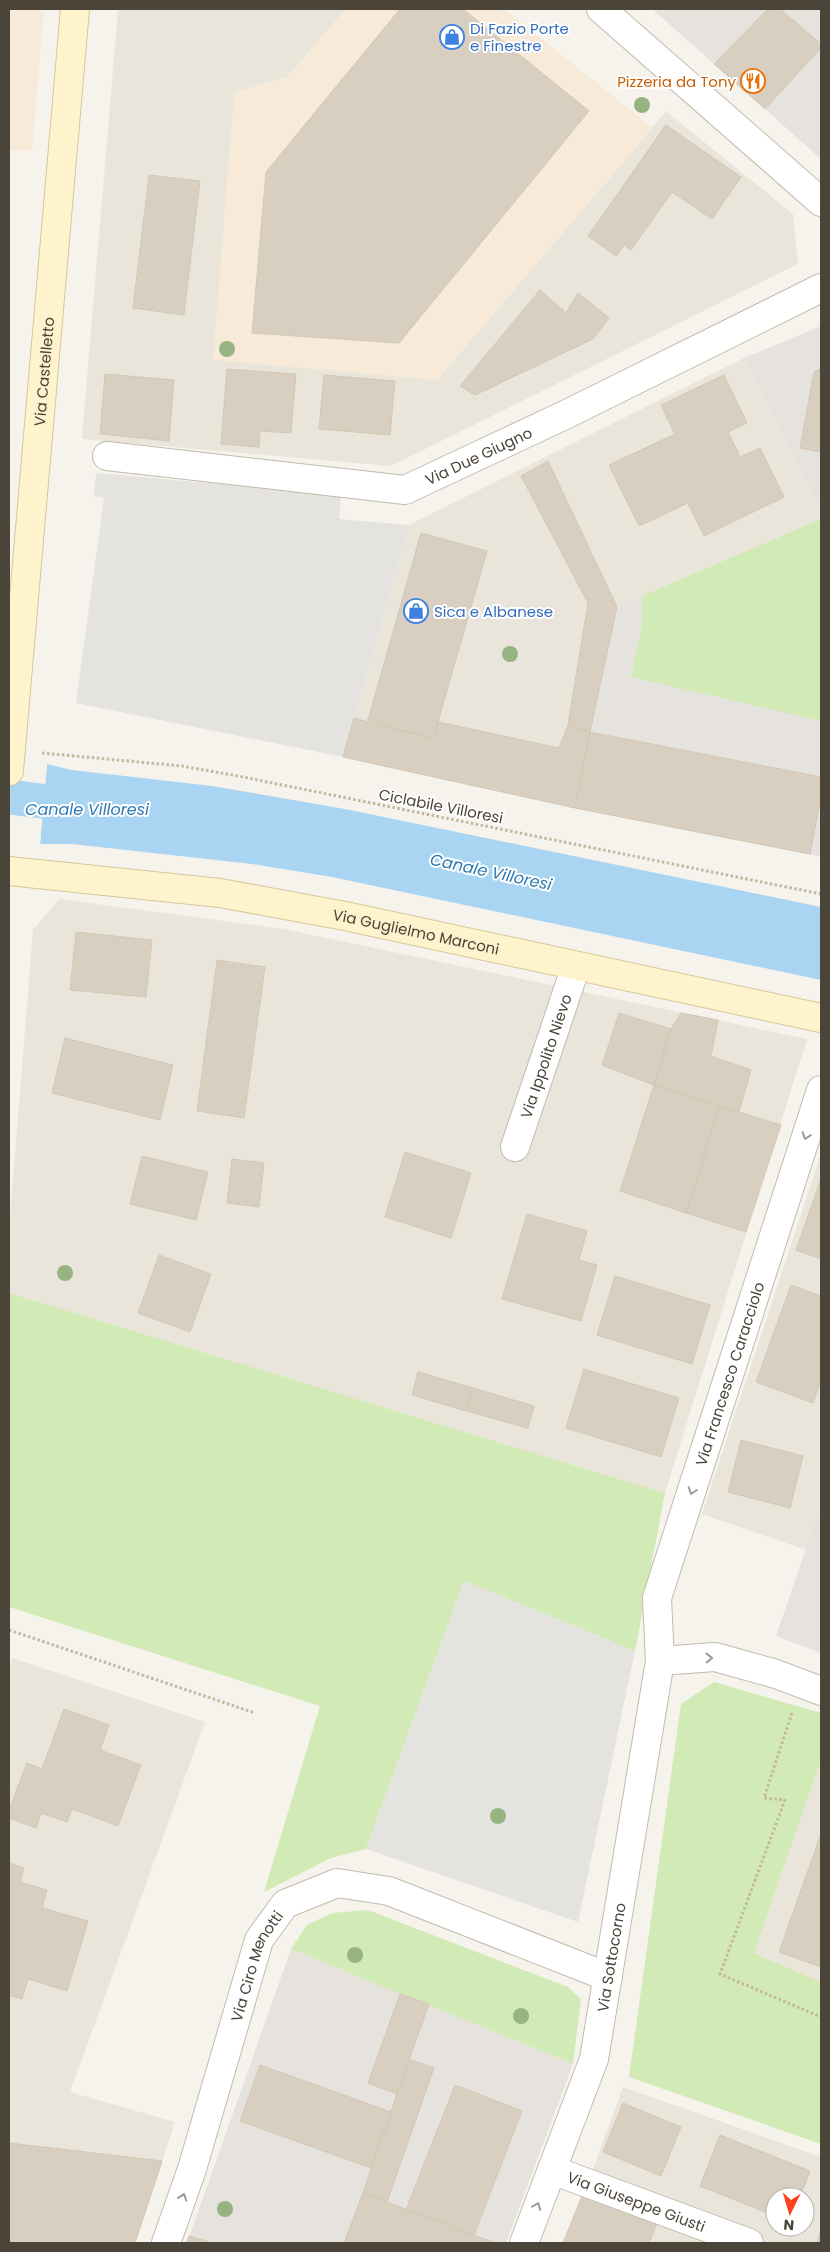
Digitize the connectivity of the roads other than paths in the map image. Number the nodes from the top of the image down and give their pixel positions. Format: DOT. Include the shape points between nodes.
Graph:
graph roads {
  1 [pos="75,9"];
  2 [pos="601,9"];
  3 [pos="821,202"];
  4 [pos="821,288"];
  5 [pos="107,456"];
  6 [pos="11,753"];
  7 [pos="9,871"];
  8 [pos="576,966"];
  9 [pos="821,1018"];
  10 [pos="821,1090"];
  11 [pos="515,1146"];
  12 [pos="660,1661"];
  13 [pos="812,1687"];
  14 [pos="608,1977"];
  15 [pos="552,2170"];
  16 [pos="166,2243"];
  17 [pos="524,2243"];
  18 [pos="749,2243"];
  1 -- 6 [label="street, Via Castelletto"];
  2 -- 3 [label="street"];
  4 -- 5 [label="street, Via Due Giugno" via="405,490"];
  7 -- 8 [label="street, Via Guglielmo Marconi" via="220,893 345,916"];
  8 -- 9 [label="street, Via Guglielmo Marconi"];
  8 -- 11 [label="street, Via Ippolito Nievo"];
  10 -- 12 [label="street, Via Francesco Caracciolo, one-way" via="657,1598"];
  12 -- 13 [label="street, one-way" via="715,1657"];
  12 -- 14 [label="street, Via Sottocorno"];
  14 -- 15 [label="street, Via Sottocorno" via="594,2059"];
  16 -- 14 [label="street, Via Ciro Menotti, one-way" via="192,2169 258,1940 286,1904 337,1883 388,1891"];
  17 -- 15 [label="street, Via Sottocorno, one-way"];
  15 -- 18 [label="street, Via Giuseppe Giusti"];
}
